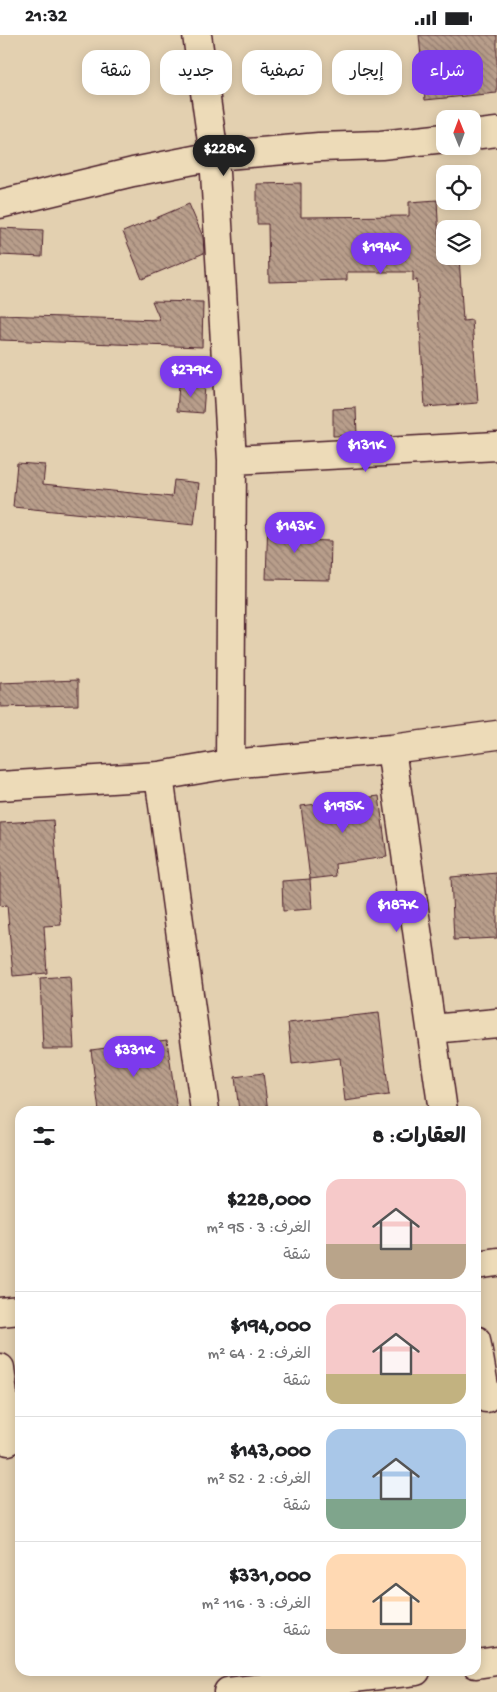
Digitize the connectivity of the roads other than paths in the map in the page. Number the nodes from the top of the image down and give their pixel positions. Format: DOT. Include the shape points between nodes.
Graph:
graph roads {
  1 [pos="197,35"];
  2 [pos="497,132"];
  3 [pos="481,134"];
  4 [pos="436,139"];
  5 [pos="214,157"];
  6 [pos="0,204"];
  7 [pos="497,446"];
  8 [pos="232,459"];
  9 [pos="497,735"];
  10 [pos="391,749"];
  11 [pos="230,763"];
  12 [pos="159,776"];
  13 [pos="0,786"];
  14 [pos="497,1023"];
  15 [pos="432,1029"];
  16 [pos="204,1106"];
  17 [pos="442,1106"];
  18 [pos="497,1263"];
  19 [pos="481,1265"];
  20 [pos="15,1311"];
  21 [pos="0,1312"];
  22 [pos="0,1368"];
  23 [pos="481,1369"];
  24 [pos="486,1398"];
  25 [pos="9,1441"];
  26 [pos="497,1661"];
  27 [pos="481,1663"];
  28 [pos="403,1676"];
  29 [pos="382,1684"];
  30 [pos="228,1692"];
  1 -- 5 [label="street"];
  2 -- 3 [label="street"];
  4 -- 5 [label="street"];
  5 -- 6 [label="street" via="133,172"];
  5 -- 8 [label="street"];
  7 -- 8 [label="street"];
  8 -- 11 [label="street"];
  9 -- 10 [label="street"];
  10 -- 11 [label="street"];
  10 -- 15 [label="street"];
  11 -- 12 [label="street"];
  12 -- 13 [label="street"];
  12 -- 16 [label="street"];
  14 -- 15 [label="street"];
  15 -- 17 [label="street"];
  18 -- 19 [label="street"];
  20 -- 21 [label="street"];
  22 -- 25 [label="street"];
  23 -- 24 [label="street"];
  26 -- 27 [label="street"];
  28 -- 29 [label="street"];
  29 -- 30 [label="street"];
}
